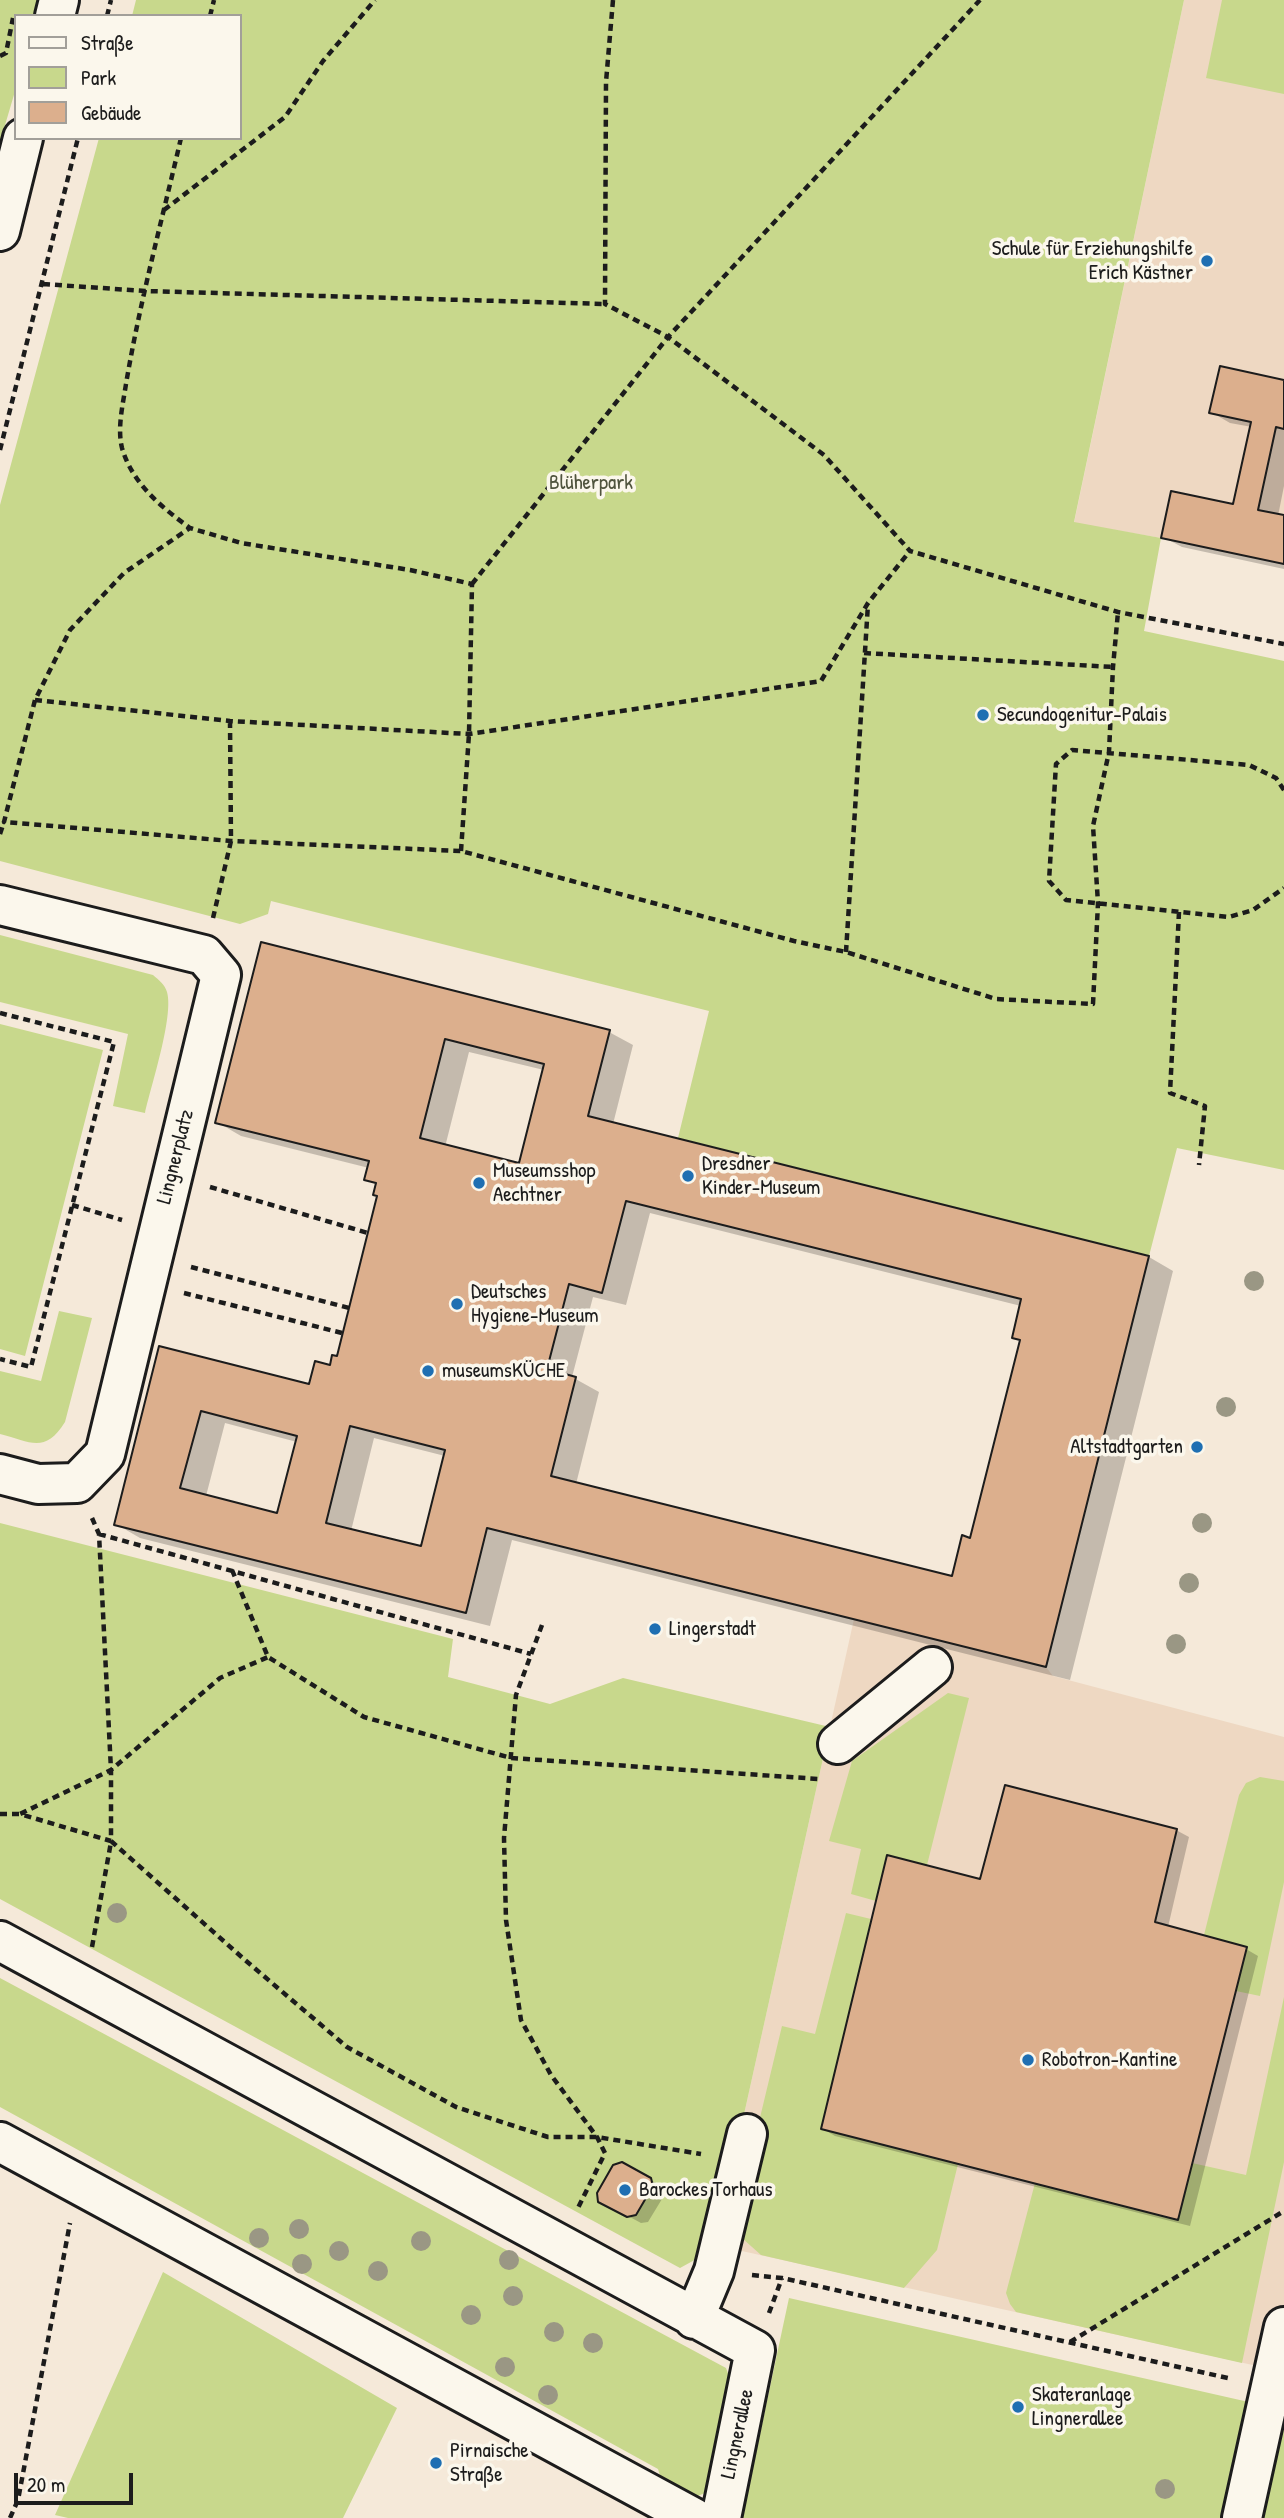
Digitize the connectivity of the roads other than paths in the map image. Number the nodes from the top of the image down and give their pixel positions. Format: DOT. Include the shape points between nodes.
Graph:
graph roads {
  1 [pos="23,140"];
  2 [pos="0,231"];
  3 [pos="0,905"];
  4 [pos="0,1474"];
  5 [pos="932,1667"];
  6 [pos="834,1762"];
  7 [pos="0,1941"];
  8 [pos="0,2143"];
  9 [pos="744,2149"];
  10 [pos="694,2319"];
  11 [pos="1284,2327"];
  12 [pos="694,2518"];
  13 [pos="721,2518"];
  14 [pos="1242,2518"];
  1 -- 2 [label="street"];
  3 -- 4 [label="street, Lingnerplatz" via="204,955 221,975 104,1454 77,1483 38,1484"];
  5 -- 6 [label="street"];
  7 -- 10 [label="street"];
  8 -- 12 [label="street"];
  9 -- 10 [label="street" via="714,2271"];
  10 -- 13 [label="street, Lingnerallee" via="755,2350"];
  11 -- 14 [label="street"];
}
